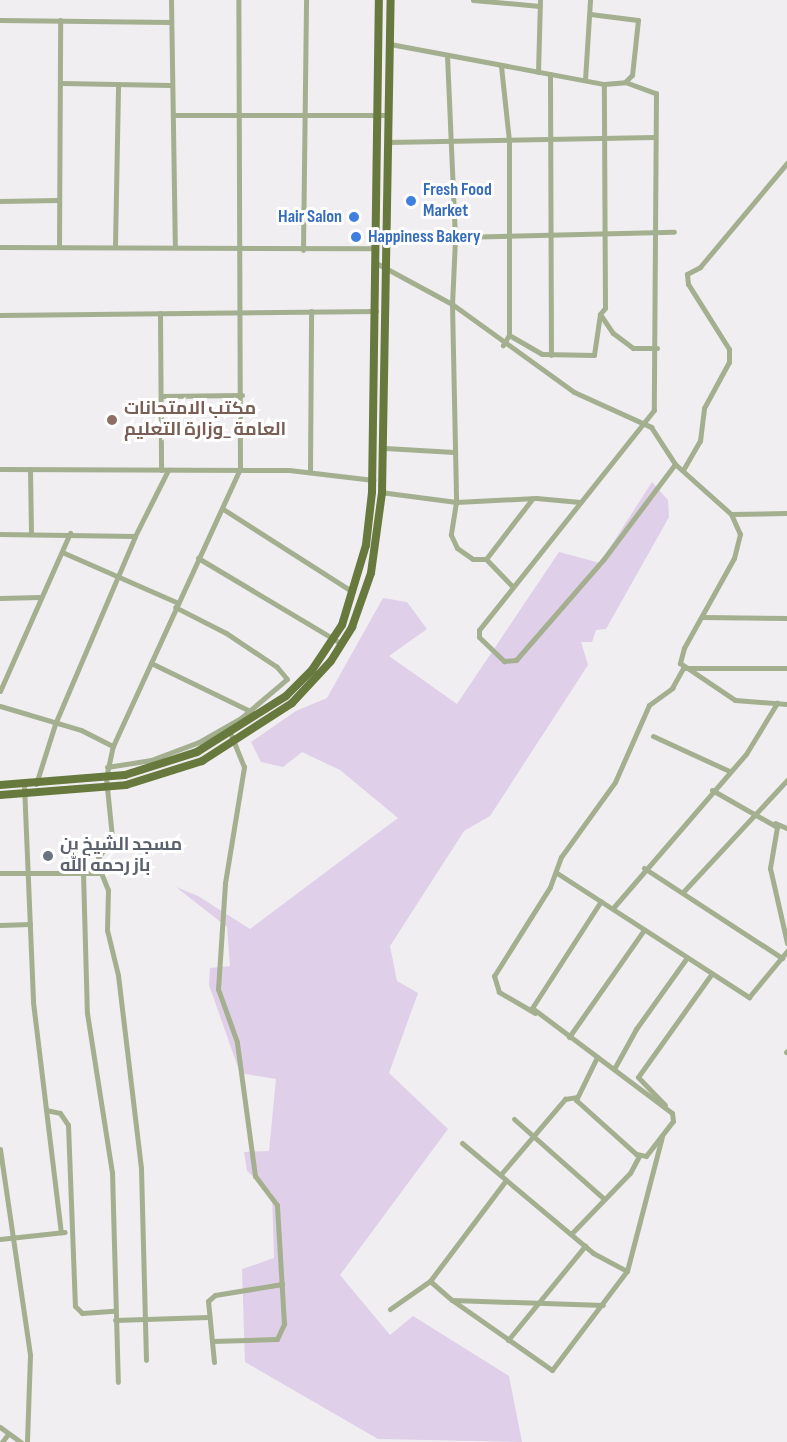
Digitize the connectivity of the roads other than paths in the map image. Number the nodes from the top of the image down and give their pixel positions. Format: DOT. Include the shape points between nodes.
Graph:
graph roads {
  1 [pos="171,0"];
  2 [pos="238,0"];
  3 [pos="306,0"];
  4 [pos="379,0"];
  5 [pos="391,0"];
  6 [pos="473,0"];
  7 [pos="590,0"];
  8 [pos="540,3"];
  9 [pos="590,14"];
  10 [pos="0,20"];
  11 [pos="60,20"];
  12 [pos="171,22"];
  13 [pos="390,44"];
  14 [pos="447,55"];
  15 [pos="501,66"];
  16 [pos="538,72"];
  17 [pos="550,74"];
  18 [pos="585,80"];
  19 [pos="625,82"];
  20 [pos="61,83"];
  21 [pos="604,84"];
  22 [pos="118,85"];
  23 [pos="170,85"];
  24 [pos="174,115"];
  25 [pos="377,115"];
  26 [pos="388,115"];
  27 [pos="239,116"];
  28 [pos="305,117"];
  29 [pos="654,137"];
  30 [pos="603,139"];
  31 [pos="508,141"];
  32 [pos="550,141"];
  33 [pos="388,142"];
  34 [pos="453,143"];
  35 [pos="787,163"];
  36 [pos="58,200"];
  37 [pos="0,201"];
  38 [pos="655,232"];
  39 [pos="674,232"];
  40 [pos="606,234"];
  41 [pos="551,235"];
  42 [pos="509,237"];
  43 [pos="381,238"];
  44 [pos="455,239"];
  45 [pos="115,245"];
  46 [pos="175,245"];
  47 [pos="242,246"];
  48 [pos="59,247"];
  49 [pos="0,248"];
  50 [pos="377,248"];
  51 [pos="303,250"];
  52 [pos="382,266"];
  53 [pos="452,304"];
  54 [pos="311,311"];
  55 [pos="376,311"];
  56 [pos="160,313"];
  57 [pos="242,313"];
  58 [pos="600,314"];
  59 [pos="0,315"];
  60 [pos="509,335"];
  61 [pos="503,345"];
  62 [pos="657,348"];
  63 [pos="551,355"];
  64 [pos="242,395"];
  65 [pos="161,396"];
  66 [pos="646,423"];
  67 [pos="385,448"];
  68 [pos="454,452"];
  69 [pos="675,464"];
  70 [pos="0,469"];
  71 [pos="30,469"];
  72 [pos="240,469"];
  73 [pos="165,470"];
  74 [pos="683,470"];
  75 [pos="310,471"];
  76 [pos="373,480"];
  77 [pos="372,492"];
  78 [pos="382,492"];
  79 [pos="532,498"];
  80 [pos="456,502"];
  81 [pos="580,502"];
  82 [pos="223,509"];
  83 [pos="787,513"];
  84 [pos="731,514"];
  85 [pos="70,533"];
  86 [pos="0,534"];
  87 [pos="31,534"];
  88 [pos="135,536"];
  89 [pos="62,552"];
  90 [pos="198,558"];
  91 [pos="486,559"];
  92 [pos="119,577"];
  93 [pos="513,587"];
  94 [pos="354,594"];
  95 [pos="40,597"];
  96 [pos="0,598"];
  97 [pos="177,605"];
  98 [pos="702,617"];
  99 [pos="787,618"];
  100 [pos="338,642"];
  101 [pos="151,663"];
  102 [pos="683,668"];
  103 [pos="787,668"];
  104 [pos="302,688"];
  105 [pos="0,691"];
  106 [pos="777,703"];
  107 [pos="787,704"];
  108 [pos="0,706"];
  109 [pos="253,714"];
  110 [pos="56,724"];
  111 [pos="263,725"];
  112 [pos="230,733"];
  113 [pos="653,736"];
  114 [pos="237,742"];
  115 [pos="113,746"];
  116 [pos="107,767"];
  117 [pos="729,771"];
  118 [pos="106,778"];
  119 [pos="787,780"];
  120 [pos="36,784"];
  121 [pos="0,785"];
  122 [pos="24,785"];
  123 [pos="107,788"];
  124 [pos="712,789"];
  125 [pos="34,794"];
  126 [pos="0,795"];
  127 [pos="24,795"];
  128 [pos="754,814"];
  129 [pos="775,824"];
  130 [pos="787,828"];
  131 [pos="644,868"];
  132 [pos="0,873"];
  133 [pos="83,873"];
  134 [pos="99,873"];
  135 [pos="556,873"];
  136 [pos="28,874"];
  137 [pos="682,892"];
  138 [pos="601,901"];
  139 [pos="613,908"];
  140 [pos="30,924"];
  141 [pos="0,925"];
  142 [pos="644,930"];
  143 [pos="787,943"];
  144 [pos="787,951"];
  145 [pos="782,958"];
  146 [pos="686,959"];
  147 [pos="710,976"];
  148 [pos="535,1013"];
  149 [pos="569,1037"];
  150 [pos="597,1057"];
  151 [pos="614,1069"];
  152 [pos="576,1097"];
  153 [pos="46,1110"];
  154 [pos="670,1111"];
  155 [pos="514,1119"];
  156 [pos="663,1133"];
  157 [pos="537,1137"];
  158 [pos="462,1143"];
  159 [pos="0,1149"];
  160 [pos="639,1156"];
  161 [pos="501,1174"];
  162 [pos="506,1180"];
  163 [pos="604,1198"];
  164 [pos="69,1231"];
  165 [pos="61,1232"];
  166 [pos="572,1233"];
  167 [pos="11,1238"];
  168 [pos="0,1239"];
  169 [pos="585,1246"];
  170 [pos="627,1271"];
  171 [pos="430,1281"];
  172 [pos="282,1284"];
  173 [pos="452,1299"];
  174 [pos="539,1302"];
  175 [pos="603,1305"];
  176 [pos="390,1309"];
  177 [pos="114,1311"];
  178 [pos="208,1317"];
  179 [pos="115,1320"];
  180 [pos="144,1320"];
  181 [pos="508,1340"];
  182 [pos="212,1341"];
  183 [pos="146,1360"];
  184 [pos="214,1362"];
  185 [pos="118,1382"];
  186 [pos="0,1427"];
  187 [pos="8,1434"];
  188 [pos="2,1442"];
  189 [pos="21,1442"];
  190 [pos="27,1442"];
  1 -- 12 [label="street"];
  2 -- 27 [label="street"];
  3 -- 28 [label="street"];
  4 -- 25 [label="main road"];
  5 -- 13 [label="main road"];
  6 -- 8 [label="street"];
  7 -- 9 [label="street"];
  8 -- 16 [label="street"];
  9 -- 18 [label="street"];
  9 -- 19 [label="street" via="638,20 632,75"];
  10 -- 11 [label="street"];
  11 -- 12 [label="street"];
  11 -- 20 [label="street"];
  12 -- 23 [label="street"];
  13 -- 14 [label="street"];
  13 -- 26 [label="main road"];
  14 -- 15 [label="street"];
  14 -- 34 [label="street"];
  15 -- 16 [label="street"];
  15 -- 31 [label="street"];
  16 -- 17 [label="street"];
  17 -- 18 [label="street"];
  17 -- 32 [label="street"];
  18 -- 21 [label="street"];
  19 -- 21 [label="street"];
  19 -- 29 [label="street" via="655,90"];
  20 -- 22 [label="street"];
  20 -- 36 [label="street"];
  21 -- 30 [label="street"];
  22 -- 23 [label="street"];
  22 -- 45 [label="street"];
  23 -- 24 [label="street"];
  24 -- 27 [label="street"];
  24 -- 46 [label="street"];
  25 -- 26 [label="street"];
  25 -- 28 [label="street"];
  25 -- 43 [label="main road"];
  26 -- 33 [label="main road"];
  27 -- 28 [label="street"];
  27 -- 47 [label="street"];
  28 -- 51 [label="street"];
  29 -- 30 [label="street"];
  29 -- 38 [label="street"];
  30 -- 32 [label="street"];
  30 -- 40 [label="street"];
  31 -- 32 [label="street"];
  31 -- 34 [label="street"];
  31 -- 42 [label="street"];
  32 -- 41 [label="street"];
  33 -- 34 [label="street"];
  33 -- 43 [label="main road"];
  34 -- 44 [label="street"];
  35 -- 74 [label="street" via="700,267 687,274 688,284 729,349 729,362 704,408 700,441"];
  36 -- 37 [label="street"];
  36 -- 48 [label="street"];
  38 -- 39 [label="street"];
  38 -- 40 [label="street"];
  38 -- 62 [label="street"];
  40 -- 41 [label="street"];
  40 -- 58 [label="street" via="605,308"];
  41 -- 42 [label="street"];
  41 -- 63 [label="street"];
  42 -- 44 [label="street"];
  42 -- 60 [label="street"];
  43 -- 44 [label="street"];
  43 -- 50 [label="main road"];
  43 -- 52 [label="main road"];
  44 -- 53 [label="street"];
  45 -- 46 [label="street"];
  45 -- 48 [label="street"];
  46 -- 47 [label="street"];
  47 -- 51 [label="street"];
  47 -- 57 [label="street"];
  48 -- 49 [label="street"];
  50 -- 51 [label="street"];
  50 -- 52 [label="main road"];
  52 -- 53 [label="street"];
  52 -- 55 [label="main road"];
  52 -- 67 [label="main road"];
  53 -- 61 [label="street"];
  53 -- 68 [label="street"];
  54 -- 55 [label="street"];
  54 -- 57 [label="street"];
  54 -- 75 [label="street"];
  55 -- 76 [label="main road"];
  56 -- 57 [label="street"];
  56 -- 59 [label="street"];
  56 -- 65 [label="street"];
  57 -- 64 [label="street"];
  58 -- 62 [label="street" via="613,333 633,348"];
  58 -- 63 [label="street" via="594,355"];
  60 -- 61 [label="street"];
  60 -- 63 [label="street"];
  61 -- 66 [label="street" via="583,397"];
  62 -- 66 [label="street" via="654,410"];
  64 -- 65 [label="street"];
  64 -- 72 [label="street"];
  65 -- 73 [label="street"];
  66 -- 69 [label="street"];
  66 -- 81 [label="street"];
  67 -- 68 [label="street"];
  67 -- 78 [label="main road"];
  68 -- 80 [label="street"];
  69 -- 74 [label="street"];
  69 -- 93 [label="street" via="532,646 510,662 478,634"];
  70 -- 71 [label="street"];
  71 -- 73 [label="street"];
  71 -- 87 [label="street"];
  72 -- 73 [label="street"];
  72 -- 75 [label="street"];
  72 -- 82 [label="street"];
  73 -- 88 [label="street"];
  74 -- 84 [label="street"];
  75 -- 76 [label="street"];
  76 -- 77 [label="main road"];
  77 -- 78 [label="street"];
  77 -- 94 [label="main road"];
  78 -- 80 [label="street"];
  78 -- 100 [label="main road" via="371,573"];
  79 -- 80 [label="street"];
  79 -- 81 [label="street"];
  79 -- 91 [label="street"];
  80 -- 91 [label="street" via="451,535 457,548 473,559"];
  81 -- 93 [label="street"];
  82 -- 90 [label="street"];
  82 -- 94 [label="street"];
  83 -- 84 [label="street"];
  84 -- 98 [label="street" via="740,542"];
  85 -- 87 [label="street"];
  85 -- 88 [label="street"];
  85 -- 89 [label="street"];
  86 -- 87 [label="street"];
  88 -- 92 [label="street"];
  89 -- 92 [label="street"];
  89 -- 95 [label="street"];
  90 -- 97 [label="street"];
  90 -- 100 [label="street"];
  91 -- 93 [label="street"];
  92 -- 97 [label="street"];
  92 -- 110 [label="street"];
  94 -- 100 [label="main road"];
  95 -- 96 [label="street"];
  95 -- 105 [label="street"];
  97 -- 101 [label="street"];
  97 -- 109 [label="street" via="286,675 280,688"];
  98 -- 99 [label="street"];
  98 -- 102 [label="street" via="680,658"];
  100 -- 104 [label="main road"];
  101 -- 109 [label="street"];
  101 -- 115 [label="street"];
  102 -- 103 [label="street"];
  102 -- 106 [label="street" via="735,700"];
  102 -- 135 [label="street" via="672,688 649,705 615,782 561,857"];
  104 -- 109 [label="main road"];
  104 -- 111 [label="main road"];
  106 -- 107 [label="street"];
  106 -- 117 [label="street"];
  108 -- 110 [label="street"];
  109 -- 111 [label="main road"];
  109 -- 112 [label="main road"];
  109 -- 116 [label="street" via="184,749"];
  110 -- 115 [label="street" via="81,730"];
  110 -- 120 [label="street"];
  111 -- 114 [label="main road"];
  112 -- 114 [label="street"];
  112 -- 118 [label="main road" via="180,760"];
  113 -- 117 [label="street"];
  114 -- 123 [label="main road" via="174,772"];
  114 -- 172 [label="street" via="244,767 225,883 218,989 237,1042 255,1176 277,1205"];
  115 -- 116 [label="street"];
  116 -- 118 [label="street"];
  117 -- 124 [label="street"];
  118 -- 120 [label="main road"];
  118 -- 123 [label="street"];
  119 -- 128 [label="street"];
  120 -- 122 [label="main road"];
  120 -- 125 [label="street"];
  121 -- 122 [label="main road"];
  122 -- 127 [label="street"];
  123 -- 125 [label="main road"];
  123 -- 134 [label="street" via="112,837 96,861"];
  124 -- 128 [label="street"];
  124 -- 131 [label="street"];
  125 -- 127 [label="main road"];
  126 -- 127 [label="main road"];
  127 -- 136 [label="street"];
  128 -- 129 [label="street"];
  128 -- 137 [label="street"];
  129 -- 130 [label="street"];
  129 -- 143 [label="street" via="770,868"];
  131 -- 137 [label="street"];
  131 -- 139 [label="street"];
  132 -- 136 [label="street"];
  133 -- 134 [label="street"];
  133 -- 136 [label="street"];
  133 -- 177 [label="street" via="87,1012 112,1172"];
  134 -- 180 [label="street" via="108,890 107,930 118,975 141,1168"];
  135 -- 138 [label="street"];
  135 -- 148 [label="street" via="493,981 499,992"];
  136 -- 140 [label="street"];
  137 -- 145 [label="street"];
  138 -- 139 [label="street"];
  138 -- 148 [label="street" via="544,985 532,1008"];
  139 -- 142 [label="street"];
  140 -- 141 [label="street"];
  140 -- 153 [label="street" via="33,1002"];
  142 -- 146 [label="street"];
  142 -- 149 [label="street"];
  144 -- 145 [label="street"];
  145 -- 147 [label="street" via="753,997"];
  146 -- 147 [label="street"];
  146 -- 151 [label="street" via="636,1029"];
  147 -- 154 [label="street" via="638,1077"];
  148 -- 149 [label="street"];
  149 -- 150 [label="street"];
  150 -- 151 [label="street"];
  150 -- 152 [label="street"];
  151 -- 154 [label="street"];
  152 -- 157 [label="street" via="565,1099"];
  152 -- 160 [label="street"];
  153 -- 164 [label="street" via="60,1113 68,1125"];
  153 -- 165 [label="street"];
  154 -- 156 [label="street" via="673,1121"];
  155 -- 157 [label="street"];
  156 -- 160 [label="street" via="646,1156"];
  156 -- 170 [label="street"];
  157 -- 161 [label="street"];
  157 -- 163 [label="street"];
  158 -- 161 [label="street"];
  159 -- 167 [label="street"];
  160 -- 163 [label="street"];
  161 -- 162 [label="street"];
  162 -- 166 [label="street"];
  162 -- 171 [label="street"];
  163 -- 166 [label="street"];
  164 -- 165 [label="street"];
  164 -- 177 [label="street" via="75,1306 82,1313"];
  165 -- 167 [label="street"];
  166 -- 169 [label="street"];
  167 -- 168 [label="street"];
  167 -- 190 [label="street" via="30,1355"];
  169 -- 170 [label="street"];
  169 -- 174 [label="street"];
  170 -- 175 [label="street"];
  171 -- 173 [label="street"];
  171 -- 176 [label="street"];
  172 -- 178 [label="street" via="215,1295 208,1300"];
  172 -- 182 [label="street" via="284,1324 277,1339"];
  173 -- 174 [label="street"];
  173 -- 181 [label="street"];
  174 -- 175 [label="street"];
  174 -- 181 [label="street"];
  175 -- 181 [label="street" via="552,1370"];
  177 -- 179 [label="street"];
  178 -- 180 [label="street"];
  178 -- 182 [label="street"];
  179 -- 180 [label="street"];
  179 -- 185 [label="street"];
  180 -- 183 [label="street"];
  182 -- 184 [label="street"];
  186 -- 187 [label="street"];
  187 -- 188 [label="street"];
  187 -- 189 [label="street"];
}
